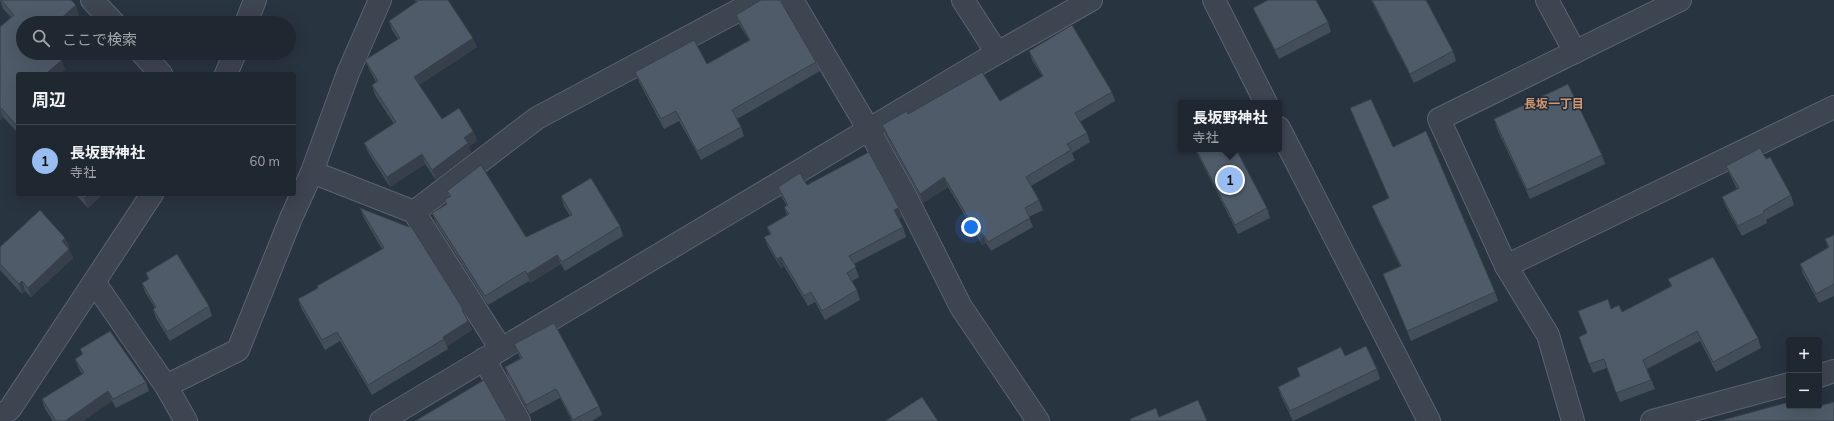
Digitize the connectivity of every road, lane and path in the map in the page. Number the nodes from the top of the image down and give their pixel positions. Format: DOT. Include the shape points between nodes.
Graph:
graph roads {
  1 [pos="92,0"];
  2 [pos="255,0"];
  3 [pos="380,0"];
  4 [pos="758,0"];
  5 [pos="792,0"];
  6 [pos="963,0"];
  7 [pos="1091,0"];
  8 [pos="1214,0"];
  9 [pos="1547,0"];
  10 [pos="1680,0"];
  11 [pos="107,16"];
  12 [pos="249,16"];
  13 [pos="1575,52"];
  14 [pos="997,53"];
  15 [pos="148,60"];
  16 [pos="232,60"];
  17 [pos="159,72"];
  18 [pos="227,72"];
  19 [pos="1264,100"];
  20 [pos="1834,106"];
  21 [pos="869,130"];
  22 [pos="1282,134"];
  23 [pos="312,172"];
  24 [pos="151,196"];
  25 [pos="414,212"];
  26 [pos="1506,266"];
  27 [pos="94,282"];
  28 [pos="493,354"];
  29 [pos="1834,372"];
  30 [pos="1822,375"];
  31 [pos="1786,385"];
  32 [pos="166,386"];
  33 [pos="0,416"];
  34 [pos="186,421"];
  35 [pos="381,421"];
  36 [pos="519,421"];
  37 [pos="1038,421"];
  38 [pos="1429,421"];
  39 [pos="1573,421"];
  40 [pos="1652,421"];
  1 -- 11 [label="street"];
  2 -- 12 [label="street"];
  3 -- 23 [label="street" via="348,73"];
  4 -- 25 [label="street" via="538,118"];
  5 -- 21 [label="street"];
  6 -- 14 [label="street"];
  7 -- 14 [label="street"];
  8 -- 19 [label="street"];
  9 -- 13 [label="street"];
  10 -- 13 [label="street"];
  13 -- 26 [label="street" via="1439,119"];
  14 -- 21 [label="street"];
  15 -- 17 [label="street"];
  16 -- 18 [label="street"];
  20 -- 26 [label="street"];
  21 -- 28 [label="street"];
  21 -- 37 [label="street" via="962,307"];
  22 -- 38 [label="street"];
  23 -- 25 [label="street"];
  23 -- 32 [label="street" via="238,350"];
  24 -- 27 [label="street"];
  25 -- 28 [label="street"];
  26 -- 39 [label="street" via="1548,335"];
  27 -- 32 [label="street"];
  27 -- 33 [label="street" via="10,409"];
  28 -- 35 [label="street"];
  28 -- 36 [label="street"];
  29 -- 30 [label="street"];
  31 -- 40 [label="street"];
  32 -- 34 [label="street"];
}
